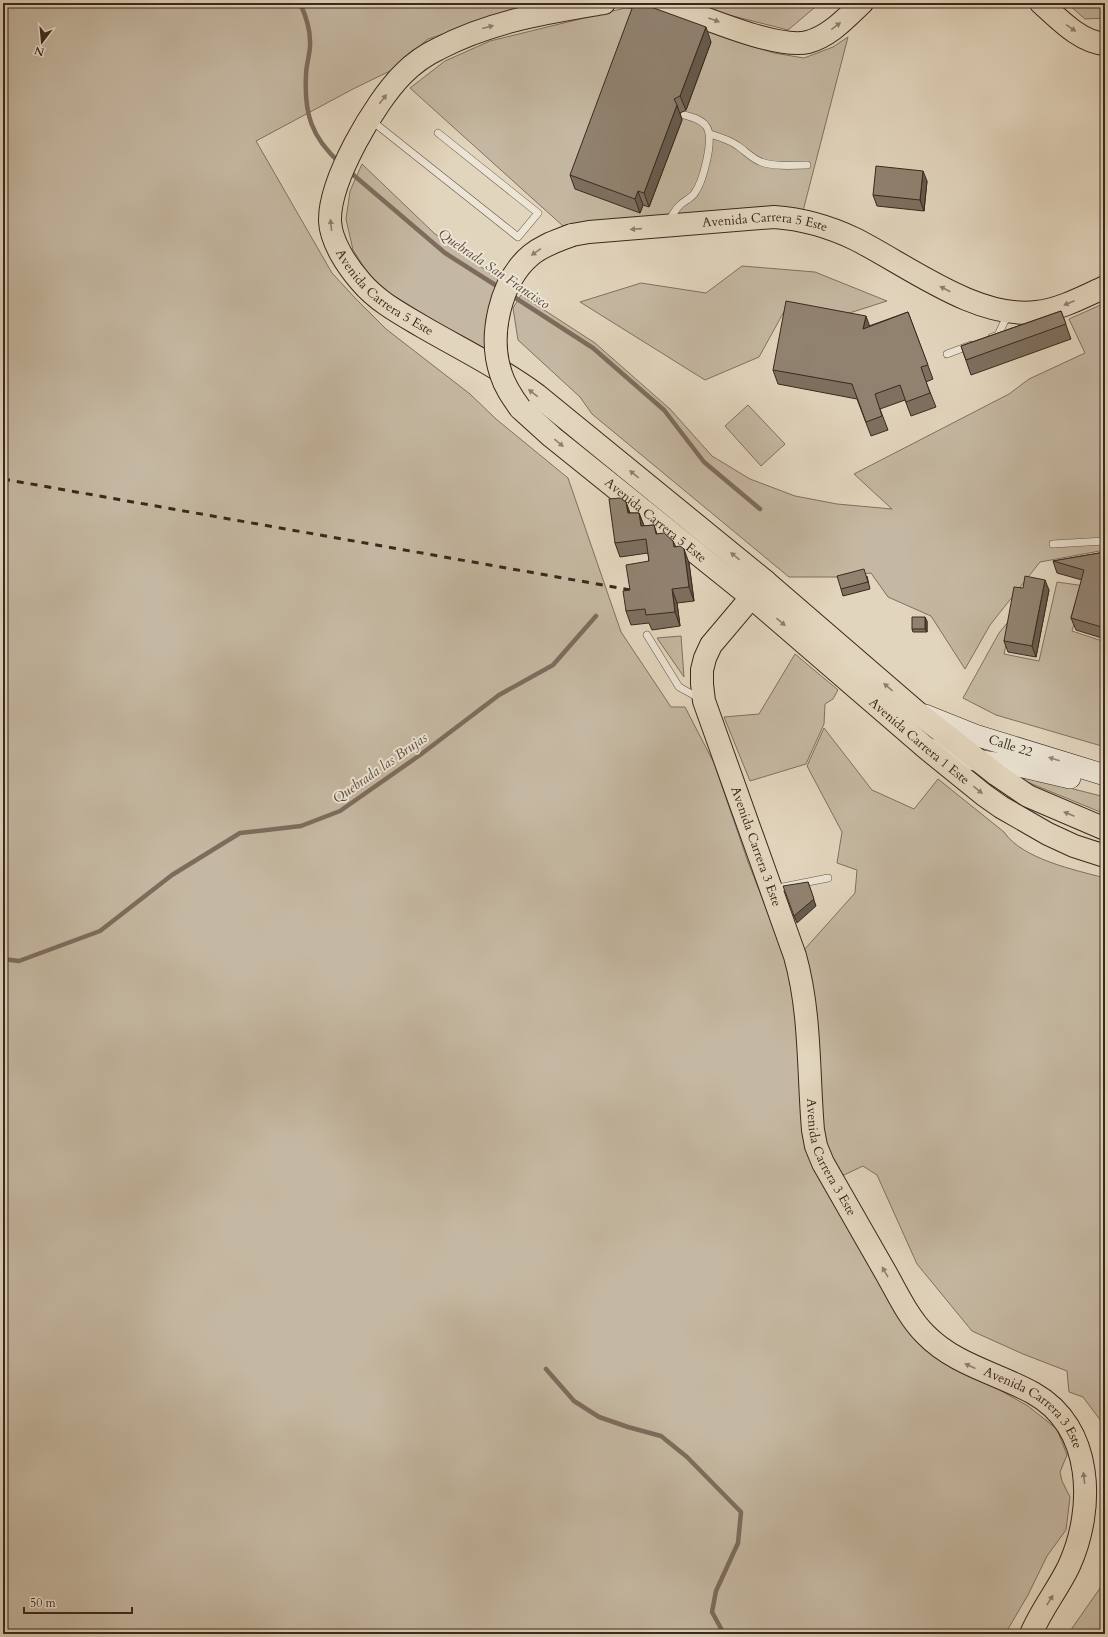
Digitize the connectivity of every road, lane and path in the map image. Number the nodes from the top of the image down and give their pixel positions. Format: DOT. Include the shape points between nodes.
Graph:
graph roads {
  1 [pos="604,3"];
  2 [pos="664,3"];
  3 [pos="862,3"];
  4 [pos="1041,3"];
  5 [pos="1105,44"];
  6 [pos="684,115"];
  7 [pos="369,119"];
  8 [pos="438,133"];
  9 [pos="710,134"];
  10 [pos="807,165"];
  11 [pos="666,227"];
  12 [pos="1105,287"];
  13 [pos="1010,312"];
  14 [pos="947,354"];
  15 [pos="1105,541"];
  16 [pos="1053,544"];
  17 [pos="758,589"];
  18 [pos="647,635"];
  19 [pos="704,701"];
  20 [pos="918,712"];
  21 [pos="926,748"];
  22 [pos="979,761"];
  23 [pos="1105,775"];
  24 [pos="1105,788"];
  25 [pos="1105,829"];
  26 [pos="1105,856"];
  27 [pos="828,878"];
  28 [pos="771,890"];
  29 [pos="1031,1634"];
  7 -- 1 [label="main road, Avenida Carrera 5 Este, one-way" via="402,75 438,49 481,29 530,16"];
  2 -- 3 [label="main road, one-way" via="754,35 790,43 807,42 819,37 840,24"];
  4 -- 5 [label="main road, one-way" via="1083,37"];
  6 -- 9 [label="lane" via="701,121"];
  7 -- 8 [label="lane" via="518,237 538,213"];
  17 -- 7 [label="main road, Avenida Carrera 5 Este, one-way" via="529,390 390,308 370,292 353,272 332,231 331,210 345,166"];
  9 -- 10 [label="lane" via="738,146 763,163 779,166"];
  9 -- 11 [label="lane" via="700,181 693,195 679,206"];
  13 -- 11 [label="main road, Avenida Carrera 5 Este, one-way" via="997,310 947,290 854,239 807,220 774,216"];
  11 -- 17 [label="main road, Avenida Carrera 5 Este, one-way, bridge" via="589,232 541,248 531,255 516,272 502,298 497,333 500,372 506,388 520,408 552,437"];
  12 -- 13 [label="main road, Avenida Carrera 5 Este, one-way" via="1048,310"];
  13 -- 14 [label="lane" via="998,335"];
  15 -- 16 [label="lane"];
  17 -- 19 [label="main road, Avenida Carrera 3 Este" via="720,634 705,658 702,684"];
  20 -- 17 [label="main road, Avenida Carrera 1 Este, one-way"];
  17 -- 21 [label="main road, Avenida Carrera 1 Este, one-way"];
  18 -- 19 [label="lane" via="679,687"];
  19 -- 28 [label="main road, Avenida Carrera 3 Este"];
  20 -- 22 [label="main road, Avenida Carrera 1 Este"];
  23 -- 20 [label="street, Calle 22, one-way" via="982,737"];
  21 -- 22 [label="street, Calle 22"];
  21 -- 26 [label="main road, Avenida Carrera 1 Este, one-way" via="1006,811 1074,846"];
  22 -- 24 [label="street, Calle 22" via="1023,766"];
  25 -- 22 [label="main road, Avenida Carrera 1 Este, one-way" via="1028,796"];
  27 -- 28 [label="lane"];
  29 -- 28 [label="main road, Avenida Carrera 3 Este, one-way" via="1067,1570 1082,1530 1085,1480 1074,1434 1058,1412 1034,1393 961,1362 925,1334 903,1304 823,1163 813,1130 808,1039 801,976"];
}
